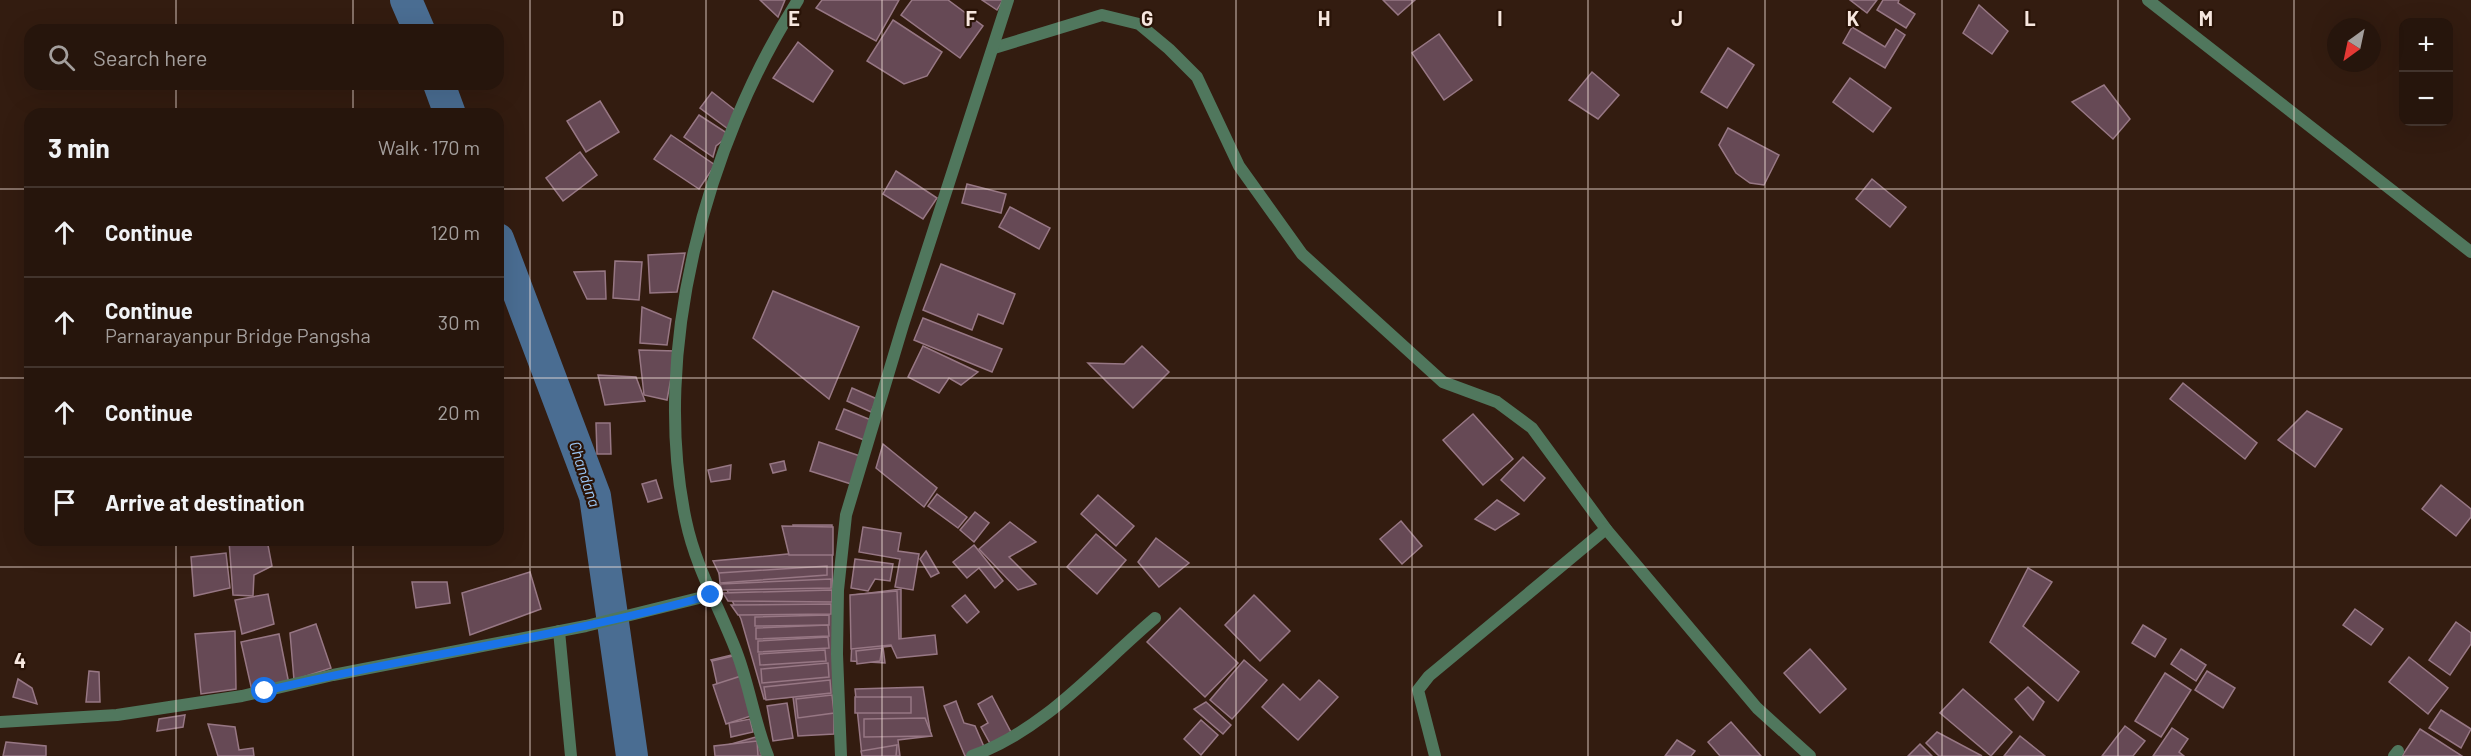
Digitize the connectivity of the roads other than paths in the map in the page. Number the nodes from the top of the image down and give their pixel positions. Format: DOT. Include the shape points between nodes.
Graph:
graph roads {
  1 [pos="798,0"];
  2 [pos="1008,0"];
  3 [pos="2148,0"];
  4 [pos="994,48"];
  5 [pos="2471,252"];
  6 [pos="1606,529"];
  7 [pos="711,595"];
  8 [pos="1155,618"];
  9 [pos="559,631"];
  10 [pos="0,722"];
  11 [pos="571,756"];
  12 [pos="768,756"];
  13 [pos="841,756"];
  14 [pos="972,756"];
  15 [pos="1436,756"];
  16 [pos="1810,756"];
  1 -- 7 [label="street" via="767,52 733,131 691,259 682,316 674,418 678,473 699,571"];
  2 -- 4 [label="street"];
  3 -- 5 [label="street"];
  4 -- 6 [label="street" via="1102,15 1139,24 1197,78 1239,166 1302,254 1443,382 1497,402 1532,428"];
  4 -- 13 [label="street" via="846,515 837,633"];
  6 -- 15 [label="street" via="1429,676 1418,690"];
  6 -- 16 [label="street" via="1757,708"];
  7 -- 9 [label="street"];
  7 -- 12 [label="street" via="740,664"];
  8 -- 14 [label="street" via="1064,702 996,747"];
  9 -- 10 [label="street" via="242,696 117,715"];
  9 -- 11 [label="street"];
}
